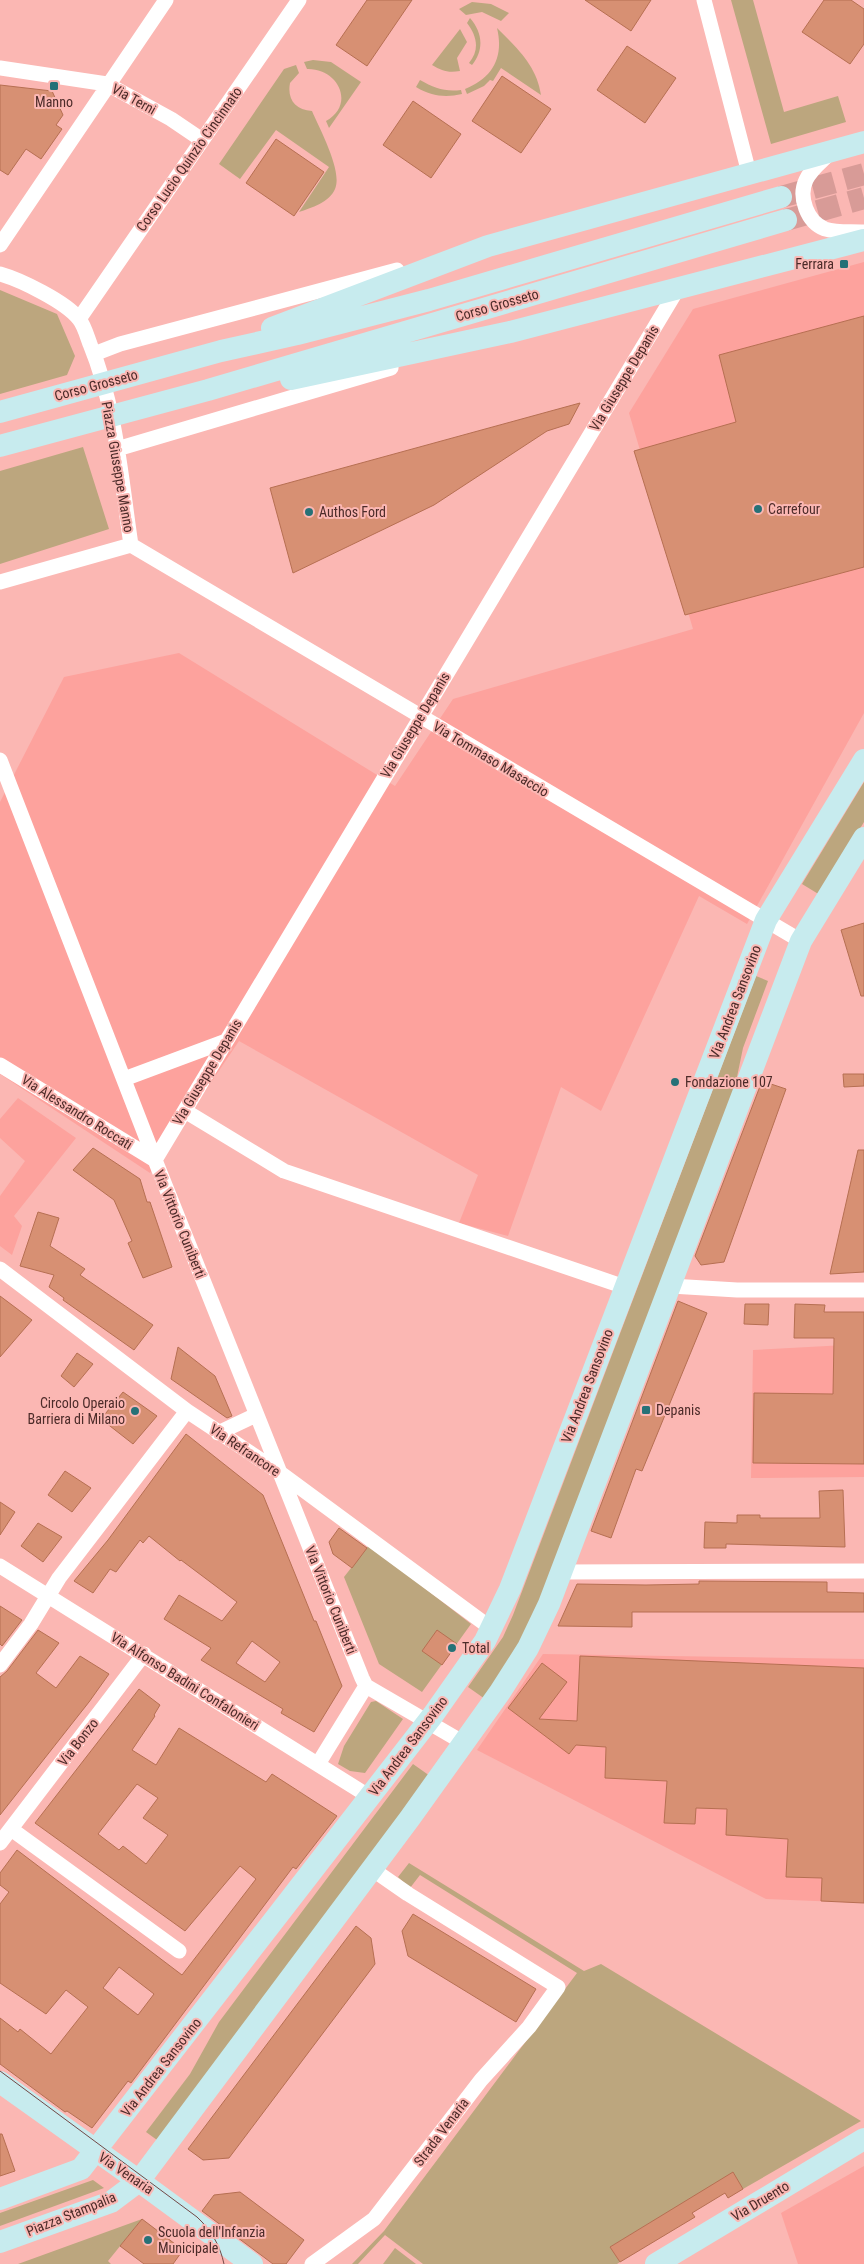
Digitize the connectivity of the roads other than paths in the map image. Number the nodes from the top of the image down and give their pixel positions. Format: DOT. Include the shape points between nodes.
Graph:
graph roads {
  1 [pos="166,0"];
  2 [pos="299,0"];
  3 [pos="704,0"];
  4 [pos="0,68"];
  5 [pos="107,84"];
  6 [pos="202,140"];
  7 [pos="864,142"];
  8 [pos="832,151"];
  9 [pos="749,173"];
  10 [pos="781,197"];
  11 [pos="786,220"];
  12 [pos="864,232"];
  13 [pos="864,240"];
  14 [pos="0,245"];
  15 [pos="488,246"];
  16 [pos="0,274"];
  17 [pos="677,290"];
  18 [pos="79,319"];
  19 [pos="510,332"];
  20 [pos="221,351"];
  21 [pos="94,354"];
  22 [pos="103,383"];
  23 [pos="208,390"];
  24 [pos="0,412"];
  25 [pos="111,415"];
  26 [pos="0,446"];
  27 [pos="117,449"];
  28 [pos="131,545"];
  29 [pos="0,582"];
  30 [pos="420,717"];
  31 [pos="0,760"];
  32 [pos="864,760"];
  33 [pos="864,838"];
  34 [pos="766,920"];
  35 [pos="801,941"];
  36 [pos="226,1042"];
  37 [pos="0,1064"];
  38 [pos="124,1079"];
  39 [pos="185,1111"];
  40 [pos="155,1160"];
  41 [pos="0,1269"];
  42 [pos="671,1286"];
  43 [pos="625,1287"];
  44 [pos="864,1290"];
  45 [pos="187,1411"];
  46 [pos="256,1415"];
  47 [pos="218,1433"];
  48 [pos="279,1472"];
  49 [pos="0,1566"];
  50 [pos="864,1571"];
  51 [pos="561,1572"];
  52 [pos="49,1595"];
  53 [pos="492,1629"];
  54 [pos="144,1654"];
  55 [pos="0,1665"];
  56 [pos="366,1686"];
  57 [pos="429,1721"];
  58 [pos="464,1743"];
  59 [pos="318,1764"];
  60 [pos="370,1797"];
  61 [pos="11,1829"];
  62 [pos="0,1843"];
  63 [pos="372,1869"];
  64 [pos="179,1951"];
  65 [pos="0,2082"];
  66 [pos="864,2139"];
  67 [pos="96,2152"];
  68 [pos="139,2181"];
  69 [pos="0,2199"];
  70 [pos="0,2242"];
  71 [pos="252,2264"];
  72 [pos="312,2264"];
  73 [pos="656,2264"];
  1 -- 5 [label="street"];
  2 -- 6 [label="street, Corso Lucio Quinzio Cincinnato"];
  3 -- 9 [label="street"];
  4 -- 5 [label="street, Via Terni"];
  5 -- 6 [label="street, Via Terni"];
  5 -- 14 [label="street"];
  6 -- 18 [label="street, Corso Lucio Quinzio Cincinnato"];
  7 -- 8 [label="main road, Corso Grosseto"];
  8 -- 9 [label="main road, Corso Grosseto"];
  8 -- 12 [label="street" via="806,179 803,192 807,212 814,222 826,229"];
  9 -- 15 [label="main road, Corso Grosseto"];
  10 -- 20 [label="main road, Corso Grosseto" via="429,300"];
  11 -- 23 [label="main road, Corso Grosseto"];
  13 -- 17 [label="main road, Corso Grosseto"];
  15 -- 20 [label="main road, Corso Grosseto" via="260,332"];
  15 -- 21 [label="street, Corso Grosseto" via="120,344"];
  16 -- 18 [label="street, Piazza Giuseppe Manno" via="49,296"];
  17 -- 19 [label="main road, Corso Grosseto"];
  17 -- 30 [label="street, Via Giuseppe Depanis"];
  18 -- 21 [label="street, Piazza Giuseppe Manno"];
  19 -- 23 [label="main road, Corso Grosseto" via="254,387"];
  19 -- 27 [label="street, Corso Grosseto"];
  20 -- 22 [label="main road, Corso Grosseto"];
  21 -- 22 [label="street, Piazza Giuseppe Manno"];
  22 -- 24 [label="main road, Corso Grosseto"];
  22 -- 25 [label="street, Piazza Giuseppe Manno"];
  23 -- 25 [label="main road, Corso Grosseto"];
  25 -- 26 [label="main road, Corso Grosseto"];
  25 -- 27 [label="street, Piazza Giuseppe Manno"];
  27 -- 28 [label="street, Piazza Giuseppe Manno"];
  28 -- 29 [label="street, Piazza Giuseppe Manno"];
  28 -- 30 [label="street, Via Tommaso Masaccio"];
  30 -- 34 [label="street, Via Tommaso Masaccio"];
  30 -- 36 [label="street, Via Giuseppe Depanis"];
  31 -- 38 [label="street, Via Vittorio Cuniberti"];
  32 -- 34 [label="main road, Via Andrea Sansovino"];
  33 -- 35 [label="main road"];
  34 -- 35 [label="street, Via Tommaso Masaccio"];
  34 -- 43 [label="main road, Via Andrea Sansovino"];
  35 -- 42 [label="main road"];
  36 -- 38 [label="street"];
  36 -- 39 [label="street, Via Giuseppe Depanis"];
  37 -- 40 [label="street, Via Alessandro Roccati"];
  38 -- 40 [label="street, Via Vittorio Cuniberti"];
  39 -- 40 [label="street, Via Giuseppe Depanis"];
  39 -- 43 [label="street" via="284,1170"];
  40 -- 46 [label="street, Via Vittorio Cuniberti"];
  41 -- 45 [label="street, Via Refrancore"];
  42 -- 44 [label="street" via="737,1290"];
  42 -- 51 [label="main road"];
  43 -- 53 [label="main road, Via Andrea Sansovino"];
  45 -- 47 [label="street, Via Refrancore"];
  45 -- 52 [label="street"];
  46 -- 47 [label="street"];
  46 -- 48 [label="street, Via Vittorio Cuniberti"];
  47 -- 48 [label="street, Via Refrancore"];
  48 -- 53 [label="street, Via Refrancore"];
  48 -- 56 [label="street, Via Vittorio Cuniberti"];
  49 -- 52 [label="street, Via Alfonso Badini Confalonieri"];
  50 -- 51 [label="street"];
  51 -- 58 [label="main road" via="525,1654"];
  52 -- 54 [label="street, Via Alfonso Badini Confalonieri"];
  52 -- 55 [label="street"];
  53 -- 57 [label="main road, Via Andrea Sansovino"];
  54 -- 59 [label="street, Via Alfonso Badini Confalonieri"];
  54 -- 61 [label="street, Via Bonzo"];
  56 -- 57 [label="street" via="411,1714"];
  56 -- 59 [label="street"];
  57 -- 58 [label="street"];
  57 -- 60 [label="main road, Via Andrea Sansovino"];
  58 -- 63 [label="main road"];
  59 -- 60 [label="street, Via Alfonso Badini Confalonieri"];
  60 -- 67 [label="main road, Via Andrea Sansovino"];
  61 -- 62 [label="street, Via Bonzo"];
  61 -- 64 [label="street"];
  63 -- 68 [label="main road"];
  63 -- 72 [label="street, Strada Venaria" via="558,1987 529,2027 481,2080 374,2219"];
  65 -- 67 [label="main road, Via Venaria"];
  66 -- 73 [label="main road, Via Druento"];
  67 -- 68 [label="main road, Via Venaria"];
  67 -- 69 [label="main road" via="81,2169"];
  68 -- 70 [label="main road, Piazza Stampalia" via="111,2202"];
  68 -- 71 [label="main road, Via Venaria"];
}
